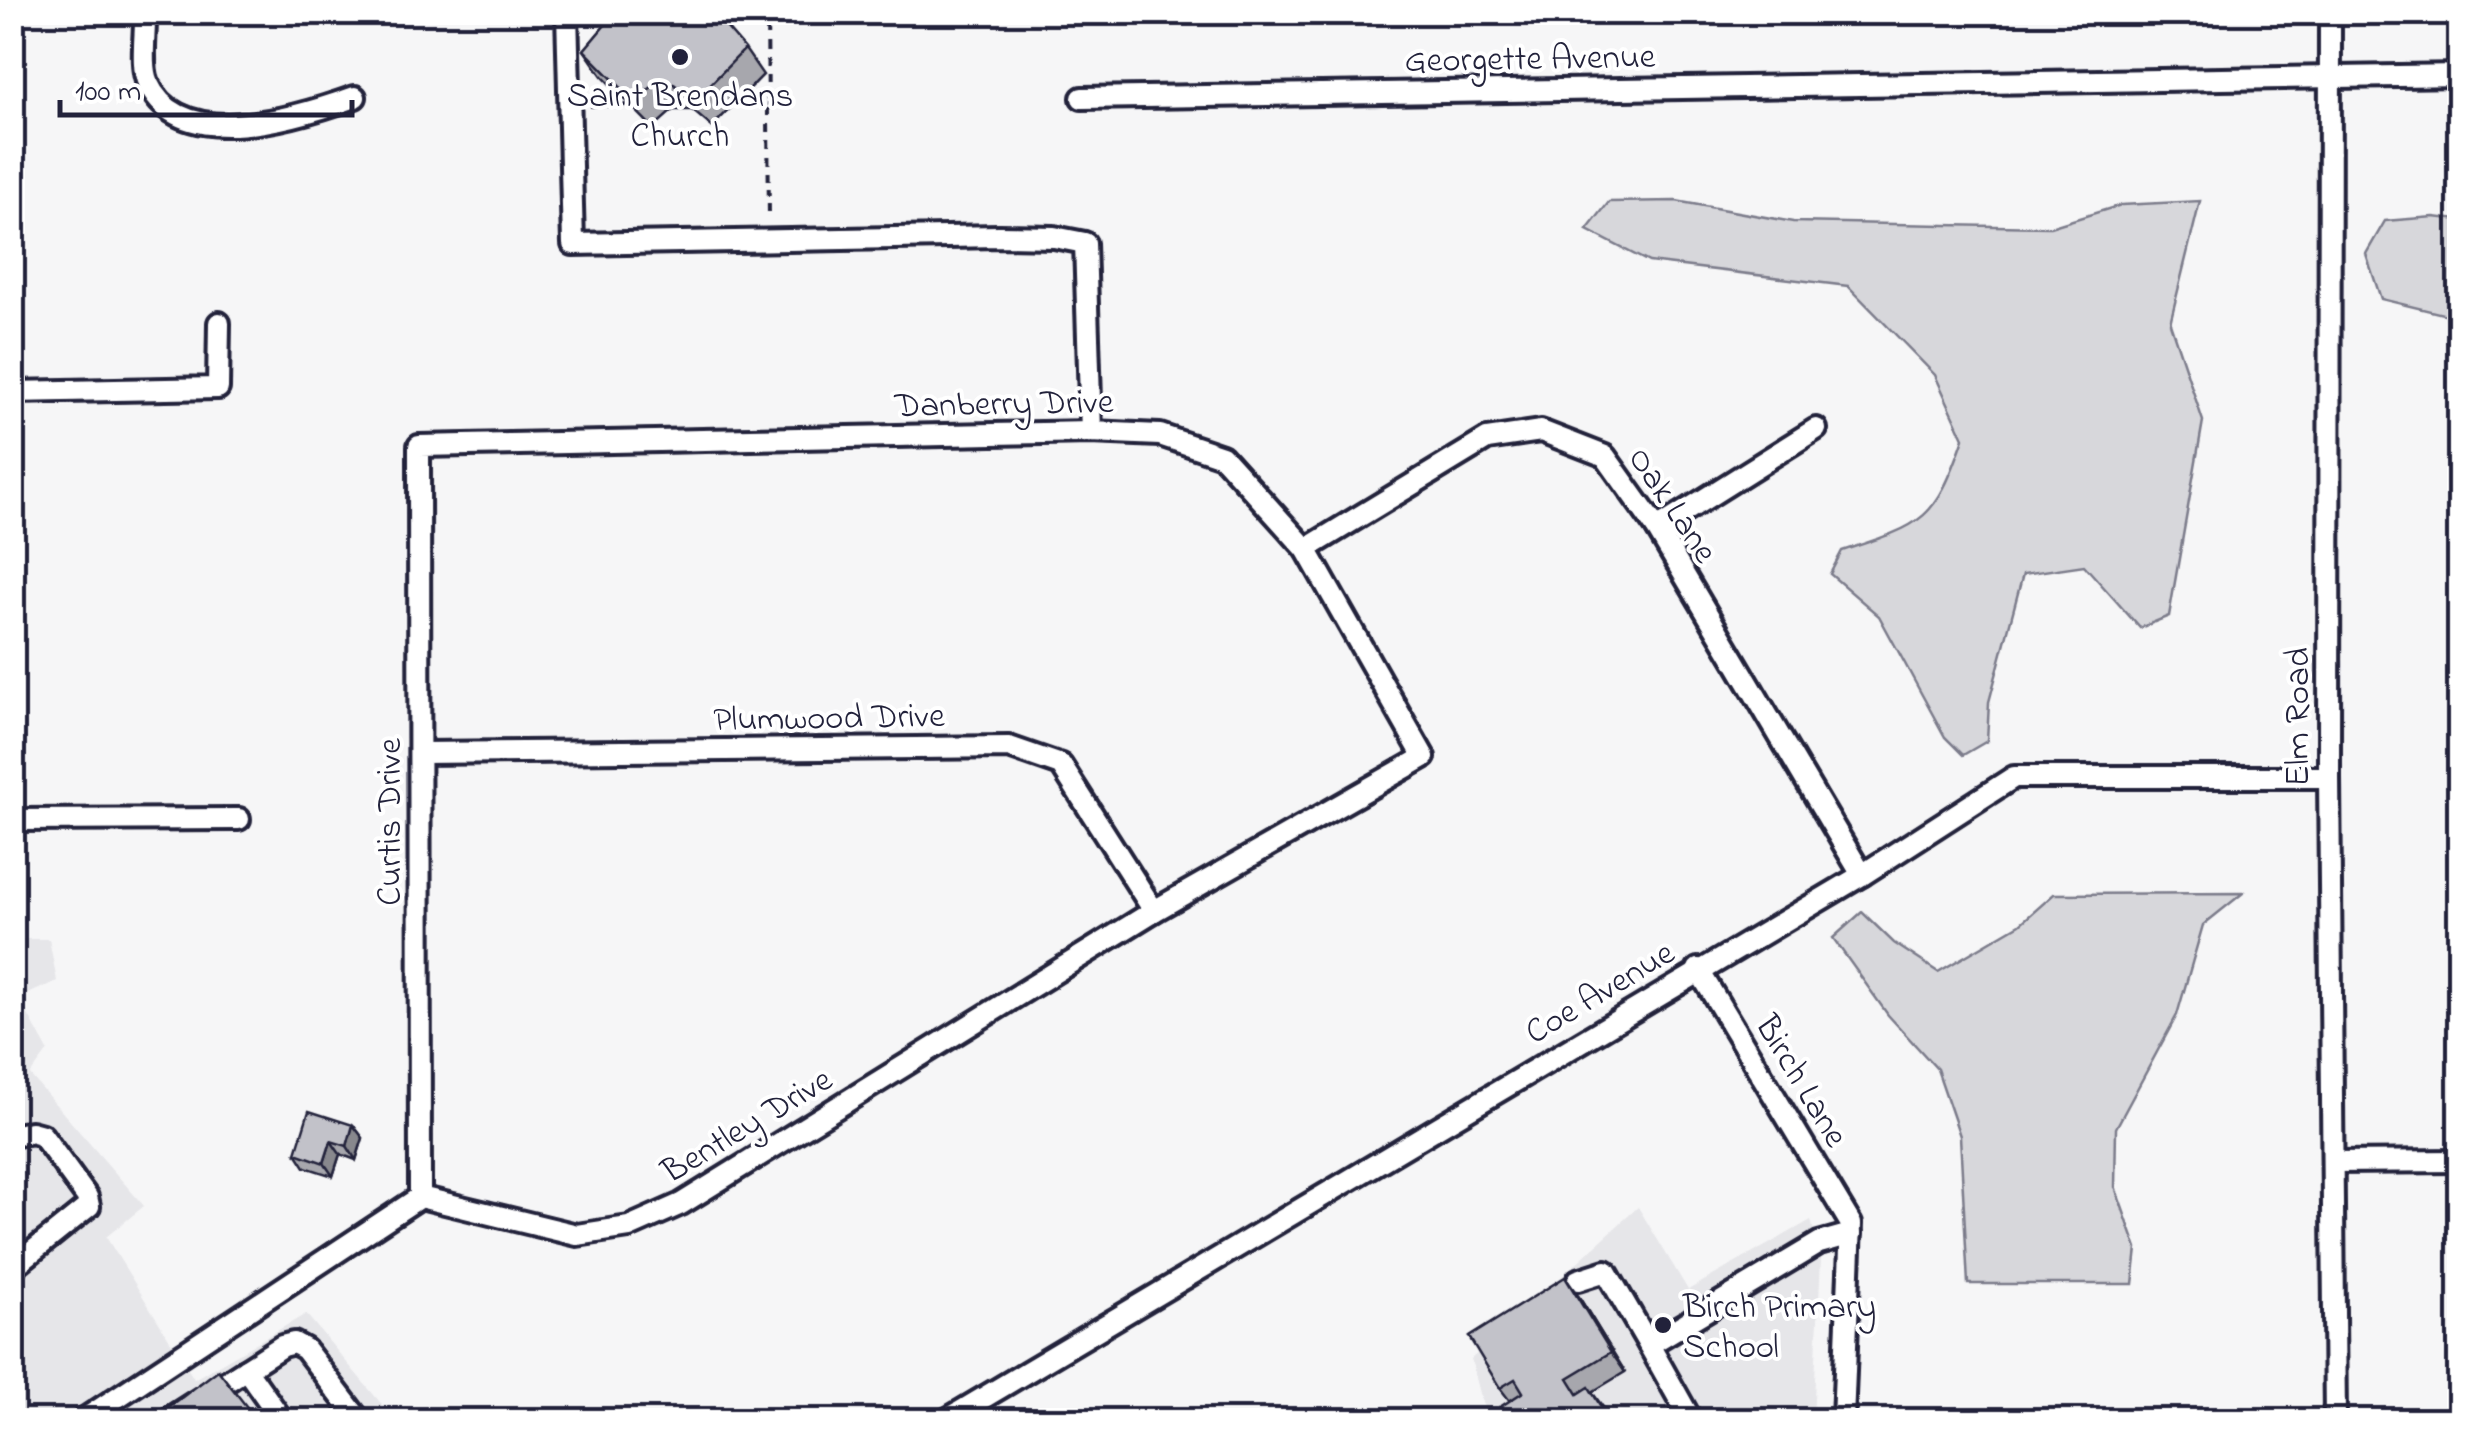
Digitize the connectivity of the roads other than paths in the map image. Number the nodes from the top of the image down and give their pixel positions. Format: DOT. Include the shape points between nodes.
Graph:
graph roads {
  1 [pos="145,12"];
  2 [pos="567,12"];
  3 [pos="2330,12"];
  4 [pos="2329,75"];
  5 [pos="2460,75"];
  6 [pos="355,97"];
  7 [pos="1082,98"];
  8 [pos="218,324"];
  9 [pos="12,392"];
  10 [pos="1816,430"];
  11 [pos="1091,432"];
  12 [pos="419,446"];
  13 [pos="1656,529"];
  14 [pos="1306,550"];
  15 [pos="422,752"];
  16 [pos="1424,757"];
  17 [pos="2329,777"];
  18 [pos="12,820"];
  19 [pos="239,820"];
  20 [pos="1862,875"];
  21 [pos="1154,911"];
  22 [pos="1698,969"];
  23 [pos="12,1136"];
  24 [pos="2460,1161"];
  25 [pos="2332,1162"];
  26 [pos="420,1198"];
  27 [pos="1851,1229"];
  28 [pos="12,1268"];
  29 [pos="1578,1280"];
  30 [pos="1648,1345"];
  31 [pos="246,1369"];
  32 [pos="83,1420"];
  33 [pos="166,1420"];
  34 [pos="282,1420"];
  35 [pos="359,1420"];
  36 [pos="946,1420"];
  37 [pos="1692,1420"];
  38 [pos="1843,1420"];
  39 [pos="2335,1420"];
  1 -- 6 [label="street" via="146,82 171,114 199,126 297,117"];
  2 -- 11 [label="street" via="574,244 1054,237 1085,244"];
  3 -- 4 [label="street, Elm Road"];
  4 -- 5 [label="street, Georgette Avenue"];
  4 -- 7 [label="street, Georgette Avenue"];
  4 -- 17 [label="street, Elm Road"];
  8 -- 9 [label="street" via="218,388"];
  10 -- 13 [label="street"];
  11 -- 12 [label="street, Danberry Drive"];
  11 -- 14 [label="street, Danberry Drive" via="1160,435 1222,456"];
  12 -- 15 [label="street, Curtis Drive"];
  13 -- 14 [label="street, Oak Lane" via="1606,456 1541,431 1487,439"];
  13 -- 20 [label="street, Oak Lane"];
  14 -- 16 [label="street, Danberry Drive"];
  15 -- 21 [label="street, Plumwood Drive" via="1009,747 1061,765"];
  15 -- 26 [label="street, Curtis Drive"];
  16 -- 21 [label="street, Bentley Drive"];
  17 -- 20 [label="street, Coe Avenue" via="2014,777"];
  17 -- 25 [label="street, Elm Road"];
  18 -- 19 [label="street"];
  20 -- 22 [label="street, Coe Avenue"];
  21 -- 26 [label="street, Bentley Drive" via="680,1204 629,1227 577,1235"];
  22 -- 27 [label="street, Birch Lane"];
  22 -- 36 [label="street, Coe Avenue"];
  23 -- 28 [label="street" via="42,1135 89,1206"];
  24 -- 25 [label="street"];
  25 -- 39 [label="street, Elm Road"];
  26 -- 32 [label="street"];
  27 -- 30 [label="street"];
  27 -- 38 [label="street"];
  29 -- 30 [label="street" via="1606,1271"];
  30 -- 37 [label="street"];
  31 -- 33 [label="street"];
  31 -- 34 [label="street"];
  31 -- 35 [label="street" via="294,1343"];
}
